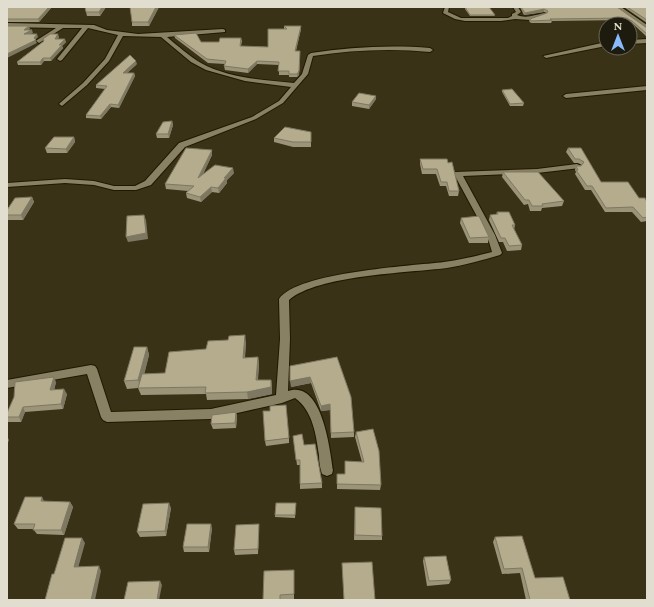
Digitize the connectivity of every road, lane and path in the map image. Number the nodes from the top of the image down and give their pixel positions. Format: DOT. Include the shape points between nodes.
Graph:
graph roads {
  1 [pos="447,7"];
  2 [pos="515,7"];
  3 [pos="618,7"];
  4 [pos="544,14"];
  5 [pos="515,17"];
  6 [pos="7,25"];
  7 [pos="62,26"];
  8 [pos="647,26"];
  9 [pos="86,27"];
  10 [pos="224,31"];
  11 [pos="121,34"];
  12 [pos="162,35"];
  13 [pos="39,41"];
  14 [pos="598,46"];
  15 [pos="430,50"];
  16 [pos="546,56"];
  17 [pos="60,59"];
  18 [pos="295,85"];
  19 [pos="647,88"];
  20 [pos="566,96"];
  21 [pos="62,104"];
  22 [pos="577,166"];
  23 [pos="7,185"];
  24 [pos="7,384"];
  25 [pos="282,398"];
  26 [pos="327,470"];
  1 -- 5 [label="street" via="445,12 454,18 464,20 505,20"];
  2 -- 5 [label="street" via="519,12 514,15"];
  3 -- 8 [label="street"];
  4 -- 5 [label="street" via="534,18"];
  6 -- 7 [label="street"];
  7 -- 9 [label="street"];
  7 -- 13 [label="street"];
  9 -- 11 [label="street"];
  9 -- 17 [label="street"];
  10 -- 12 [label="street"];
  11 -- 12 [label="street"];
  11 -- 21 [label="street" via="107,60"];
  12 -- 18 [label="street" via="199,65 260,82"];
  14 -- 16 [label="street"];
  15 -- 18 [label="street" via="407,48 317,53 311,55 305,74"];
  18 -- 23 [label="street" via="282,102 254,118 182,145 148,183 136,188 114,188 94,183 65,181"];
  19 -- 20 [label="street"];
  22 -- 25 [label="street" via="537,171 458,174 491,235 497,253 439,266 328,280 295,289 287,294 284,299"];
  24 -- 25 [label="street" via="91,369 107,417 211,414"];
  25 -- 26 [label="street" via="296,393 312,407 322,436"];
}
